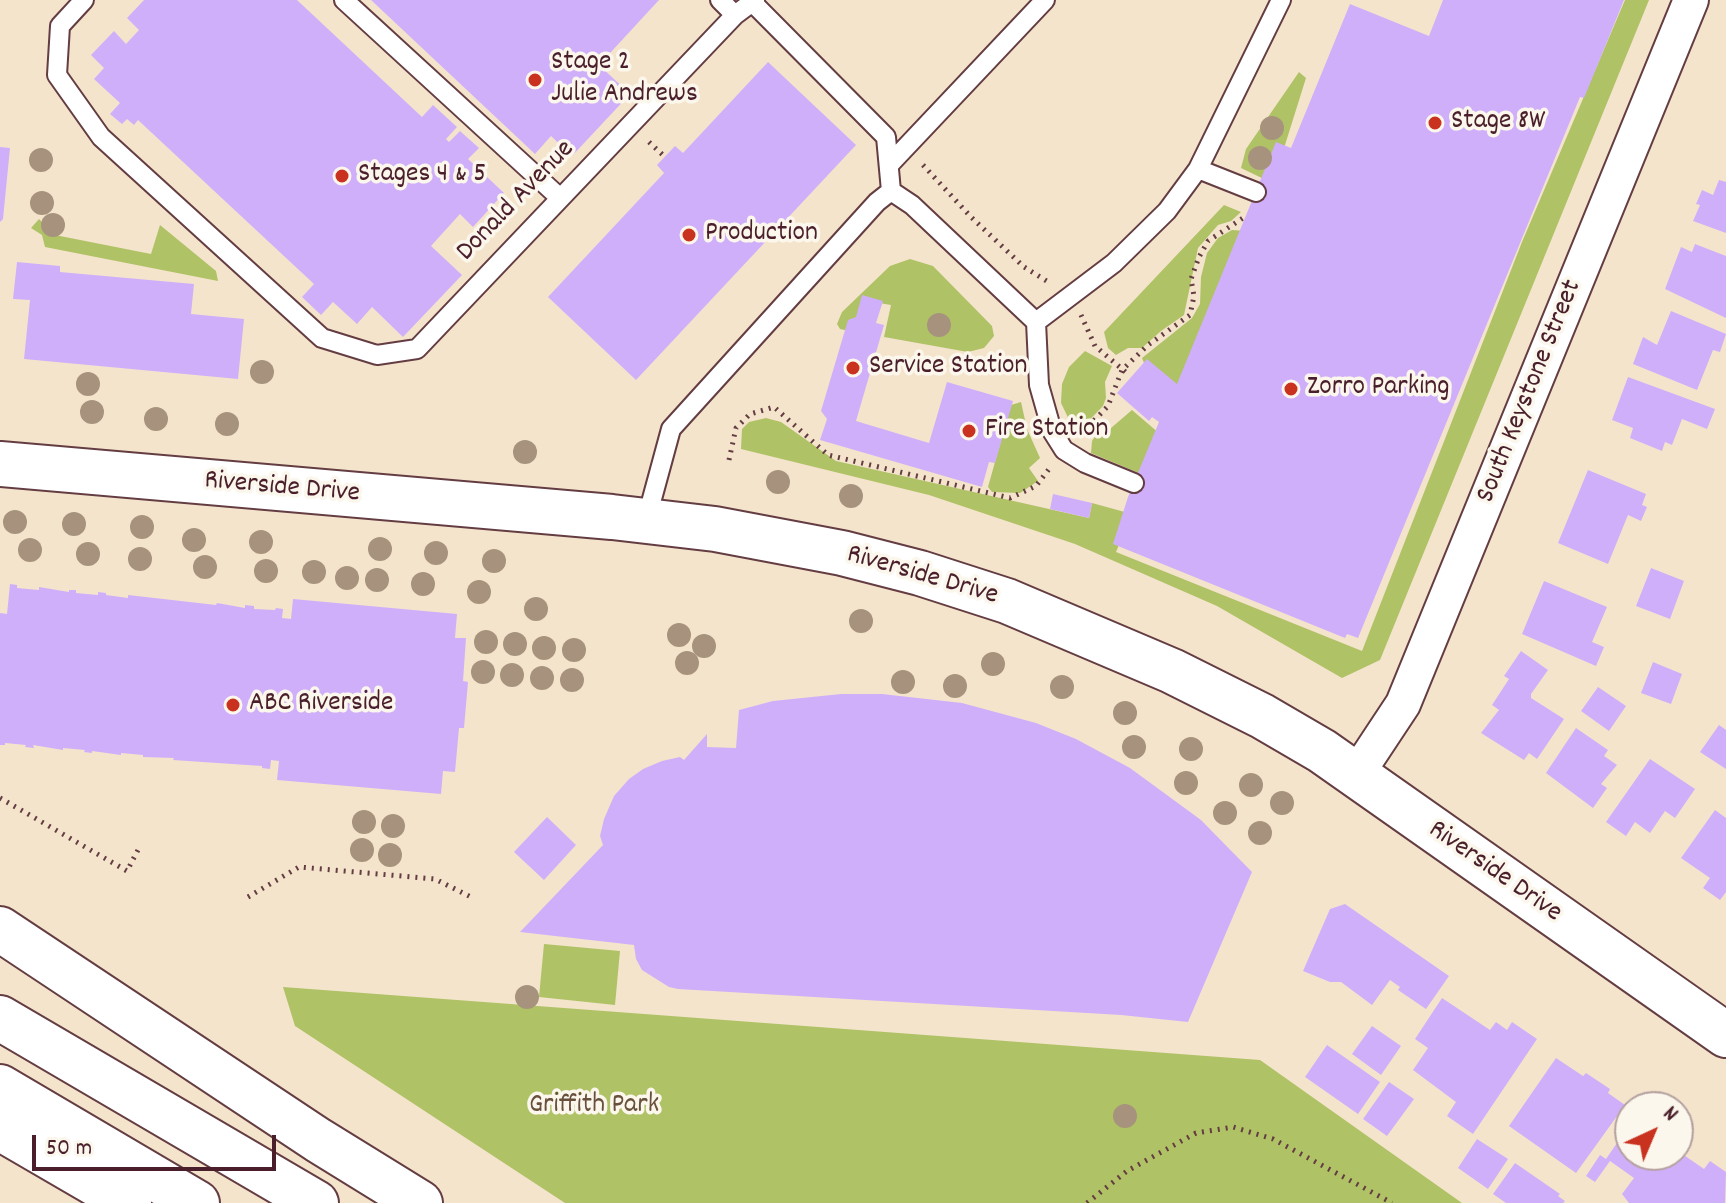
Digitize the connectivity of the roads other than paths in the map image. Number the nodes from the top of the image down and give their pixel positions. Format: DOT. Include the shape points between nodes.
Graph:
graph roads {
  1 [pos="84,0"];
  2 [pos="344,0"];
  3 [pos="720,0"];
  4 [pos="1045,0"];
  5 [pos="1281,0"];
  6 [pos="1691,0"];
  7 [pos="754,2"];
  8 [pos="735,15"];
  9 [pos="889,165"];
  10 [pos="1198,169"];
  11 [pos="891,191"];
  12 [pos="1256,192"];
  13 [pos="559,197"];
  14 [pos="1036,322"];
  15 [pos="0,464"];
  16 [pos="1134,483"];
  17 [pos="646,521"];
  18 [pos="1356,775"];
  19 [pos="0,929"];
  20 [pos="0,1018"];
  21 [pos="1726,1035"];
  22 [pos="0,1087"];
  23 [pos="0,1128"];
  24 [pos="129,1203"];
  25 [pos="197,1203"];
  26 [pos="316,1203"];
  27 [pos="420,1203"];
  1 -- 13 [label="lane, Donald Avenue" via="60,26 57,75 101,137 322,338 377,355 417,349"];
  2 -- 13 [label="lane"];
  3 -- 8 [label="lane"];
  4 -- 9 [label="lane"];
  5 -- 10 [label="lane"];
  6 -- 18 [label="street, South Keystone Street" via="1403,704"];
  7 -- 8 [label="lane, Donald Avenue"];
  7 -- 9 [label="lane" via="886,137"];
  8 -- 13 [label="lane, Donald Avenue"];
  9 -- 11 [label="lane"];
  10 -- 12 [label="lane"];
  10 -- 14 [label="lane" via="1167,211 1114,263"];
  11 -- 14 [label="lane"];
  11 -- 17 [label="lane" via="671,429"];
  14 -- 16 [label="lane" via="1039,385 1052,431 1064,450"];
  15 -- 17 [label="main road, Riverside Drive"];
  17 -- 18 [label="main road, Riverside Drive" via="842,553 1007,601 1210,689"];
  18 -- 21 [label="main road, Riverside Drive"];
  19 -- 27 [label="main road"];
  20 -- 26 [label="main road"];
  22 -- 25 [label="main road"];
  23 -- 24 [label="main road"];
}
